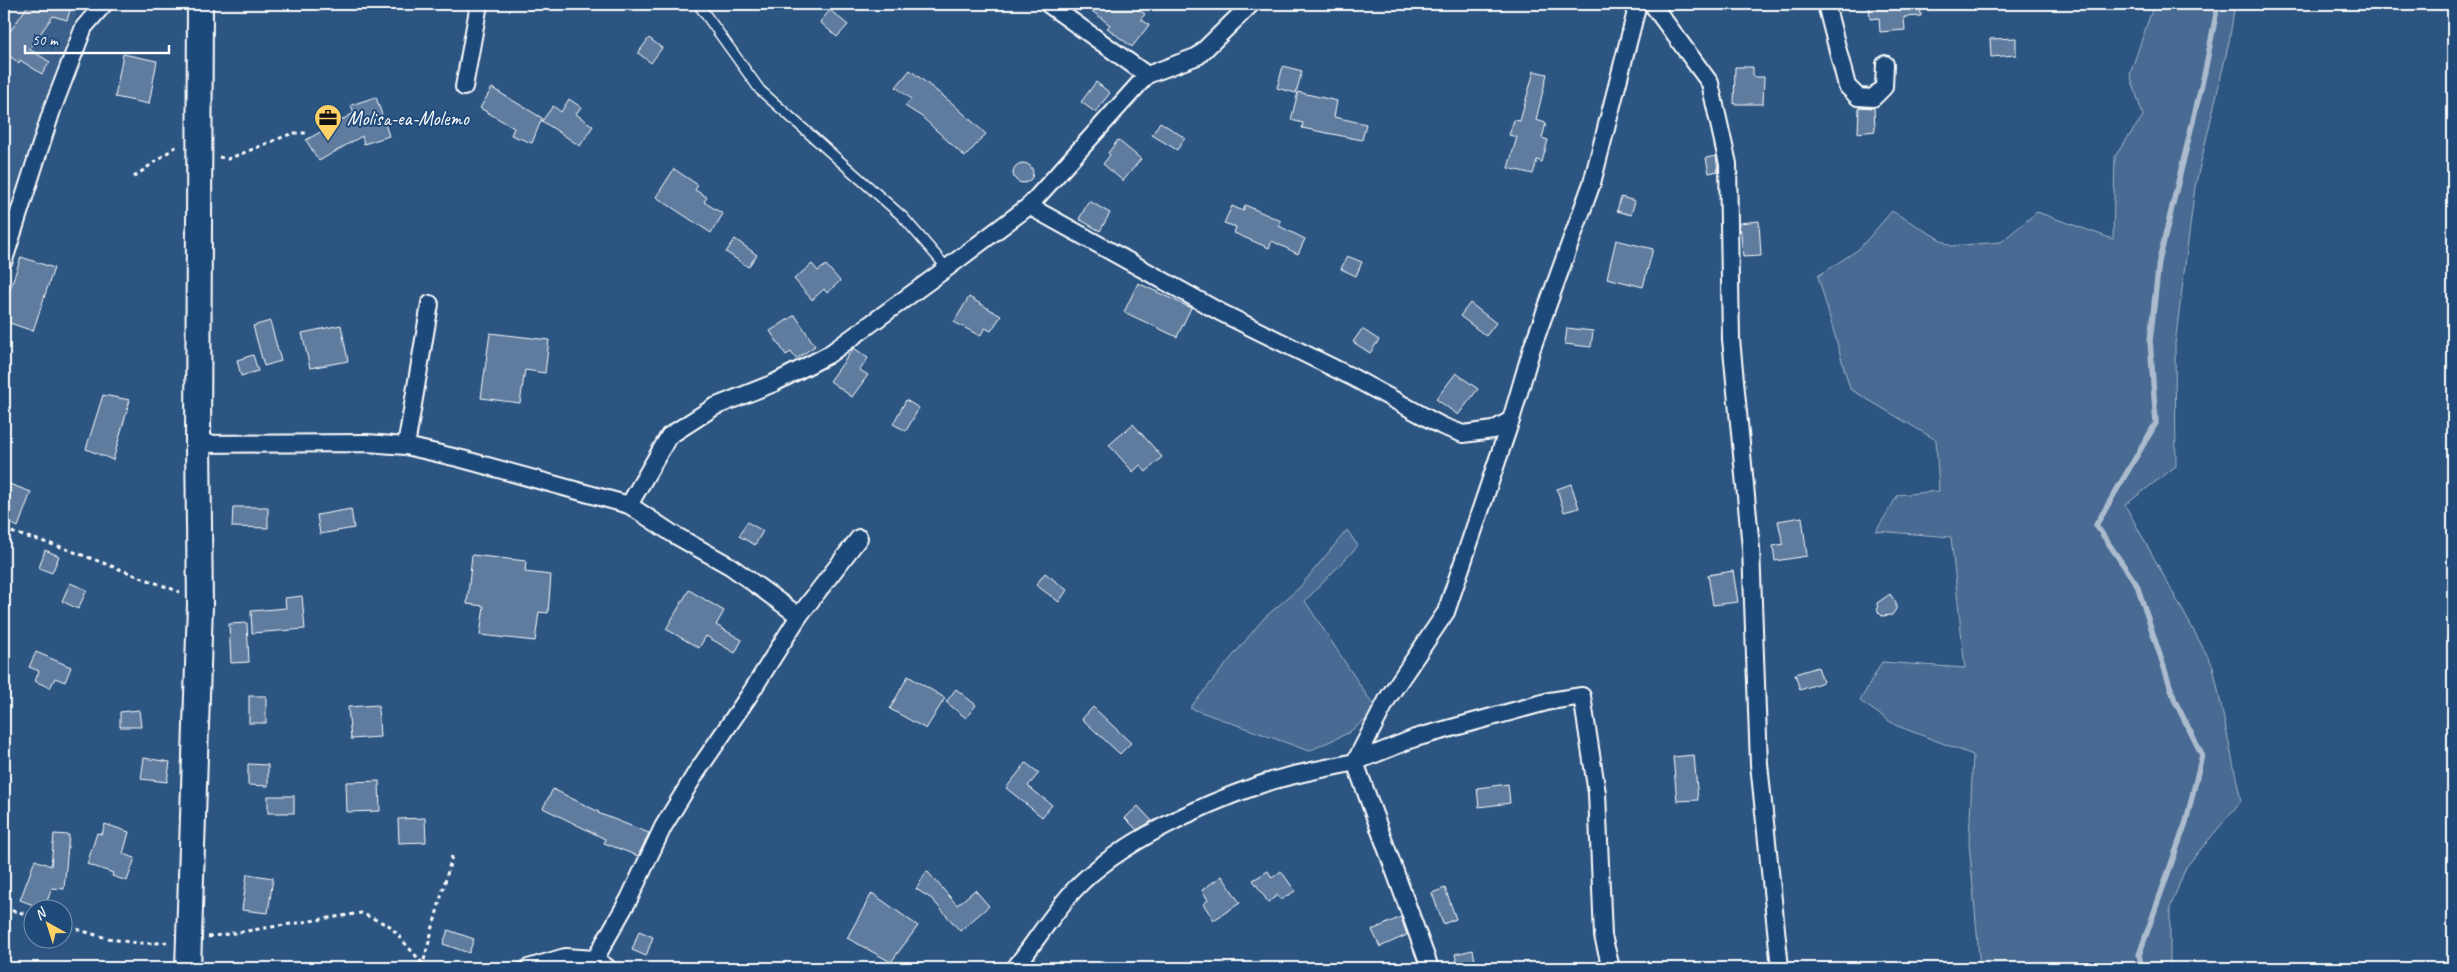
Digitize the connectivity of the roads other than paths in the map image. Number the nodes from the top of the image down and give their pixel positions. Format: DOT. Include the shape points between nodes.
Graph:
graph roads {
  1 [pos="104,4"];
  2 [pos="200,4"];
  3 [pos="479,4"];
  4 [pos="698,4"];
  5 [pos="1048,4"];
  6 [pos="1251,4"];
  7 [pos="1638,4"];
  8 [pos="1652,4"];
  9 [pos="1826,4"];
  10 [pos="1885,64"];
  11 [pos="1147,75"];
  12 [pos="464,87"];
  13 [pos="1029,206"];
  14 [pos="4,260"];
  15 [pos="947,268"];
  16 [pos="430,304"];
  17 [pos="1511,420"];
  18 [pos="198,444"];
  19 [pos="406,446"];
  20 [pos="629,506"];
  21 [pos="859,538"];
  22 [pos="800,616"];
  23 [pos="1355,762"];
  24 [pos="601,964"];
  25 [pos="188,968"];
  26 [pos="528,968"];
  27 [pos="1015,968"];
  28 [pos="1430,968"];
  29 [pos="1611,968"];
  30 [pos="1780,968"];
  1 -- 14 [label="street" via="84,27 52,110"];
  2 -- 18 [label="main road"];
  3 -- 12 [label="street"];
  4 -- 15 [label="lane" via="760,90 902,217"];
  5 -- 11 [label="street"];
  6 -- 11 [label="street" via="1198,56"];
  7 -- 17 [label="street" via="1592,183 1532,348"];
  8 -- 30 [label="street" via="1710,83 1728,164 1730,339 1751,548 1759,764"];
  9 -- 10 [label="street" via="1848,86 1858,97 1873,98 1884,87"];
  11 -- 13 [label="street"];
  13 -- 15 [label="street"];
  13 -- 17 [label="street" via="1220,312 1442,426 1463,434 1493,430"];
  15 -- 20 [label="street" via="828,355 774,384 714,407 669,436"];
  16 -- 19 [label="street"];
  17 -- 23 [label="street" via="1446,612 1388,698"];
  18 -- 19 [label="street" via="357,443"];
  18 -- 25 [label="main road" via="200,597"];
  19 -- 20 [label="street"];
  20 -- 22 [label="street" via="730,566"];
  21 -- 22 [label="street"];
  22 -- 24 [label="street" via="663,827"];
  23 -- 27 [label="street" via="1260,784 1196,810 1137,843 1096,870 1075,890"];
  23 -- 28 [label="street"];
  23 -- 29 [label="street" via="1415,738 1550,701 1582,696 1598,794 1603,936"];
  24 -- 26 [label="street" via="565,957"];
}
